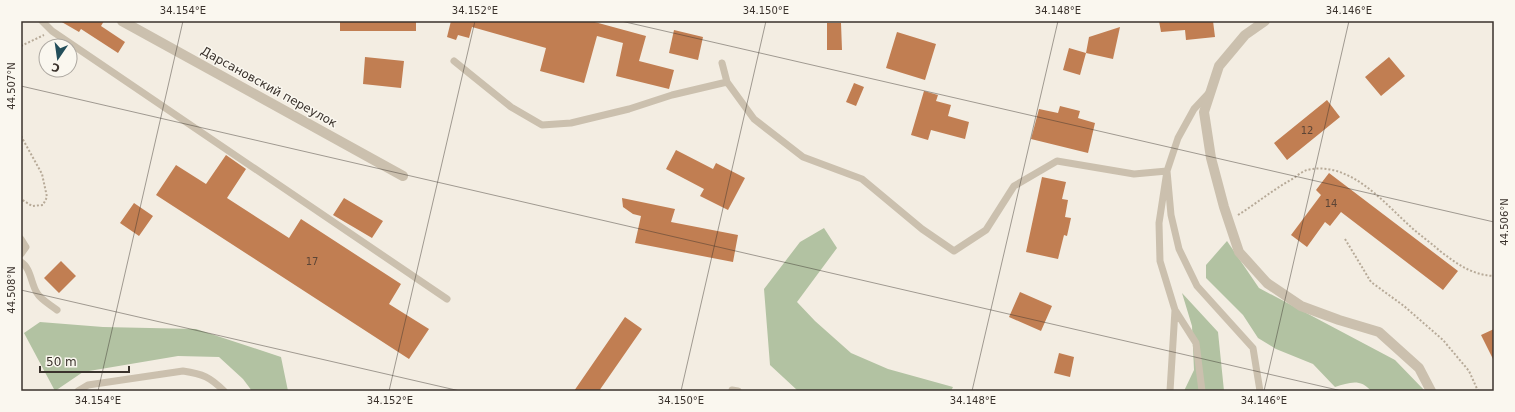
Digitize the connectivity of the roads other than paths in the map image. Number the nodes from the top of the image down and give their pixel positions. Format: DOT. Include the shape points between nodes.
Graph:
graph roads {
  1 [pos="42,21"];
  2 [pos="122,21"];
  3 [pos="1265,21"];
  4 [pos="454,61"];
  5 [pos="722,63"];
  6 [pos="727,82"];
  7 [pos="1211,92"];
  8 [pos="1167,171"];
  9 [pos="404,176"];
  10 [pos="21,239"];
  11 [pos="21,254"];
  12 [pos="21,262"];
  13 [pos="447,299"];
  14 [pos="57,310"];
  15 [pos="1175,310"];
  16 [pos="78,391"];
  17 [pos="224,391"];
  18 [pos="1170,391"];
  19 [pos="1202,391"];
  20 [pos="1260,391"];
  21 [pos="1431,391"];
  1 -- 13 [label="lane" via="52,31"];
  2 -- 9 [label="street, Дарсановский переулок"];
  3 -- 7 [label="street" via="1245,35 1219,66"];
  4 -- 6 [label="lane" via="511,107 542,124 571,123"];
  5 -- 6 [label="lane"];
  6 -- 8 [label="lane" via="754,119 803,157 862,178 922,229 954,250 986,230 1014,186 1057,161 1134,174"];
  7 -- 8 [label="lane" via="1194,109 1178,138"];
  7 -- 21 [label="street" via="1204,112 1206,132 1211,158 1239,252 1267,283 1301,306 1379,332 1419,368"];
  8 -- 15 [label="lane" via="1159,223 1160,261"];
  8 -- 20 [label="lane" via="1171,215 1179,249 1197,286 1252,348"];
  10 -- 11 [label="lane" via="26,247"];
  12 -- 14 [label="lane" via="28,269 38,294"];
  15 -- 18 [label="lane"];
  15 -- 19 [label="lane" via="1196,343"];
  16 -- 17 [label="lane" via="88,385 183,371 212,380"];
}
